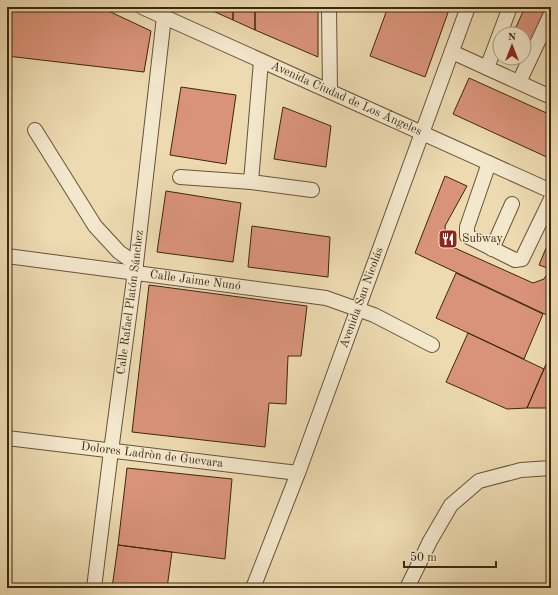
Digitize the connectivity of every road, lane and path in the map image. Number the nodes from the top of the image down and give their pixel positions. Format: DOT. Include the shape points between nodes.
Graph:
graph roads {
  1 [pos="329,7"];
  2 [pos="468,7"];
  3 [pos="510,7"];
  4 [pos="147,8"];
  5 [pos="551,14"];
  6 [pos="164,17"];
  7 [pos="452,52"];
  8 [pos="261,61"];
  9 [pos="488,68"];
  10 [pos="519,82"];
  11 [pos="330,91"];
  12 [pos="551,96"];
  13 [pos="35,130"];
  14 [pos="423,134"];
  15 [pos="489,163"];
  16 [pos="180,177"];
  17 [pos="251,182"];
  18 [pos="312,190"];
  19 [pos="551,192"];
  20 [pos="551,199"];
  21 [pos="512,204"];
  22 [pos="492,249"];
  23 [pos="7,256"];
  24 [pos="135,268"];
  25 [pos="358,308"];
  26 [pos="432,346"];
  27 [pos="7,438"];
  28 [pos="110,451"];
  29 [pos="551,468"];
  30 [pos="298,473"];
  31 [pos="94,588"];
  32 [pos="253,588"];
  33 [pos="407,588"];
  1 -- 11 [label="street"];
  2 -- 7 [label="street, Avenida San Nicolás"];
  3 -- 9 [label="street"];
  4 -- 6 [label="street, Avenida Ciudad de Los Ángeles"];
  5 -- 10 [label="street"];
  6 -- 8 [label="street, Avenida Ciudad de Los Ángeles"];
  6 -- 24 [label="street, Calle Rafael Platón Sánchez"];
  7 -- 9 [label="street"];
  7 -- 14 [label="street, Avenida San Nicolás"];
  8 -- 11 [label="street, Avenida Ciudad de Los Ángeles"];
  8 -- 17 [label="street"];
  9 -- 10 [label="street"];
  10 -- 12 [label="street"];
  11 -- 14 [label="street, Avenida Ciudad de Los Ángeles"];
  13 -- 24 [label="street" via="95,226"];
  14 -- 15 [label="street, Avenida Ciudad de Los Ángeles"];
  14 -- 25 [label="street, Avenida San Nicolás"];
  15 -- 19 [label="street, Avenida Ciudad de Los Ángeles"];
  15 -- 22 [label="street" via="467,227 467,236"];
  16 -- 17 [label="street"];
  17 -- 18 [label="street"];
  20 -- 22 [label="street" via="522,259 515,260"];
  21 -- 22 [label="street"];
  23 -- 24 [label="street, Calle Jaime Nunó"];
  24 -- 25 [label="street, Calle Jaime Nunó" via="326,298"];
  24 -- 28 [label="street, Calle Rafael Platón Sánchez"];
  25 -- 26 [label="street, Calle Jaime Nunó"];
  25 -- 30 [label="street, Avenida San Nicolás"];
  27 -- 28 [label="street, Dolores Ladròn de Guevara"];
  28 -- 30 [label="street, Dolores Ladròn de Guevara"];
  28 -- 31 [label="street, Calle Rafael Platón Sánchez"];
  29 -- 33 [label="street" via="521,470 479,481 451,505"];
  30 -- 32 [label="street, Avenida San Nicolás"];
}
